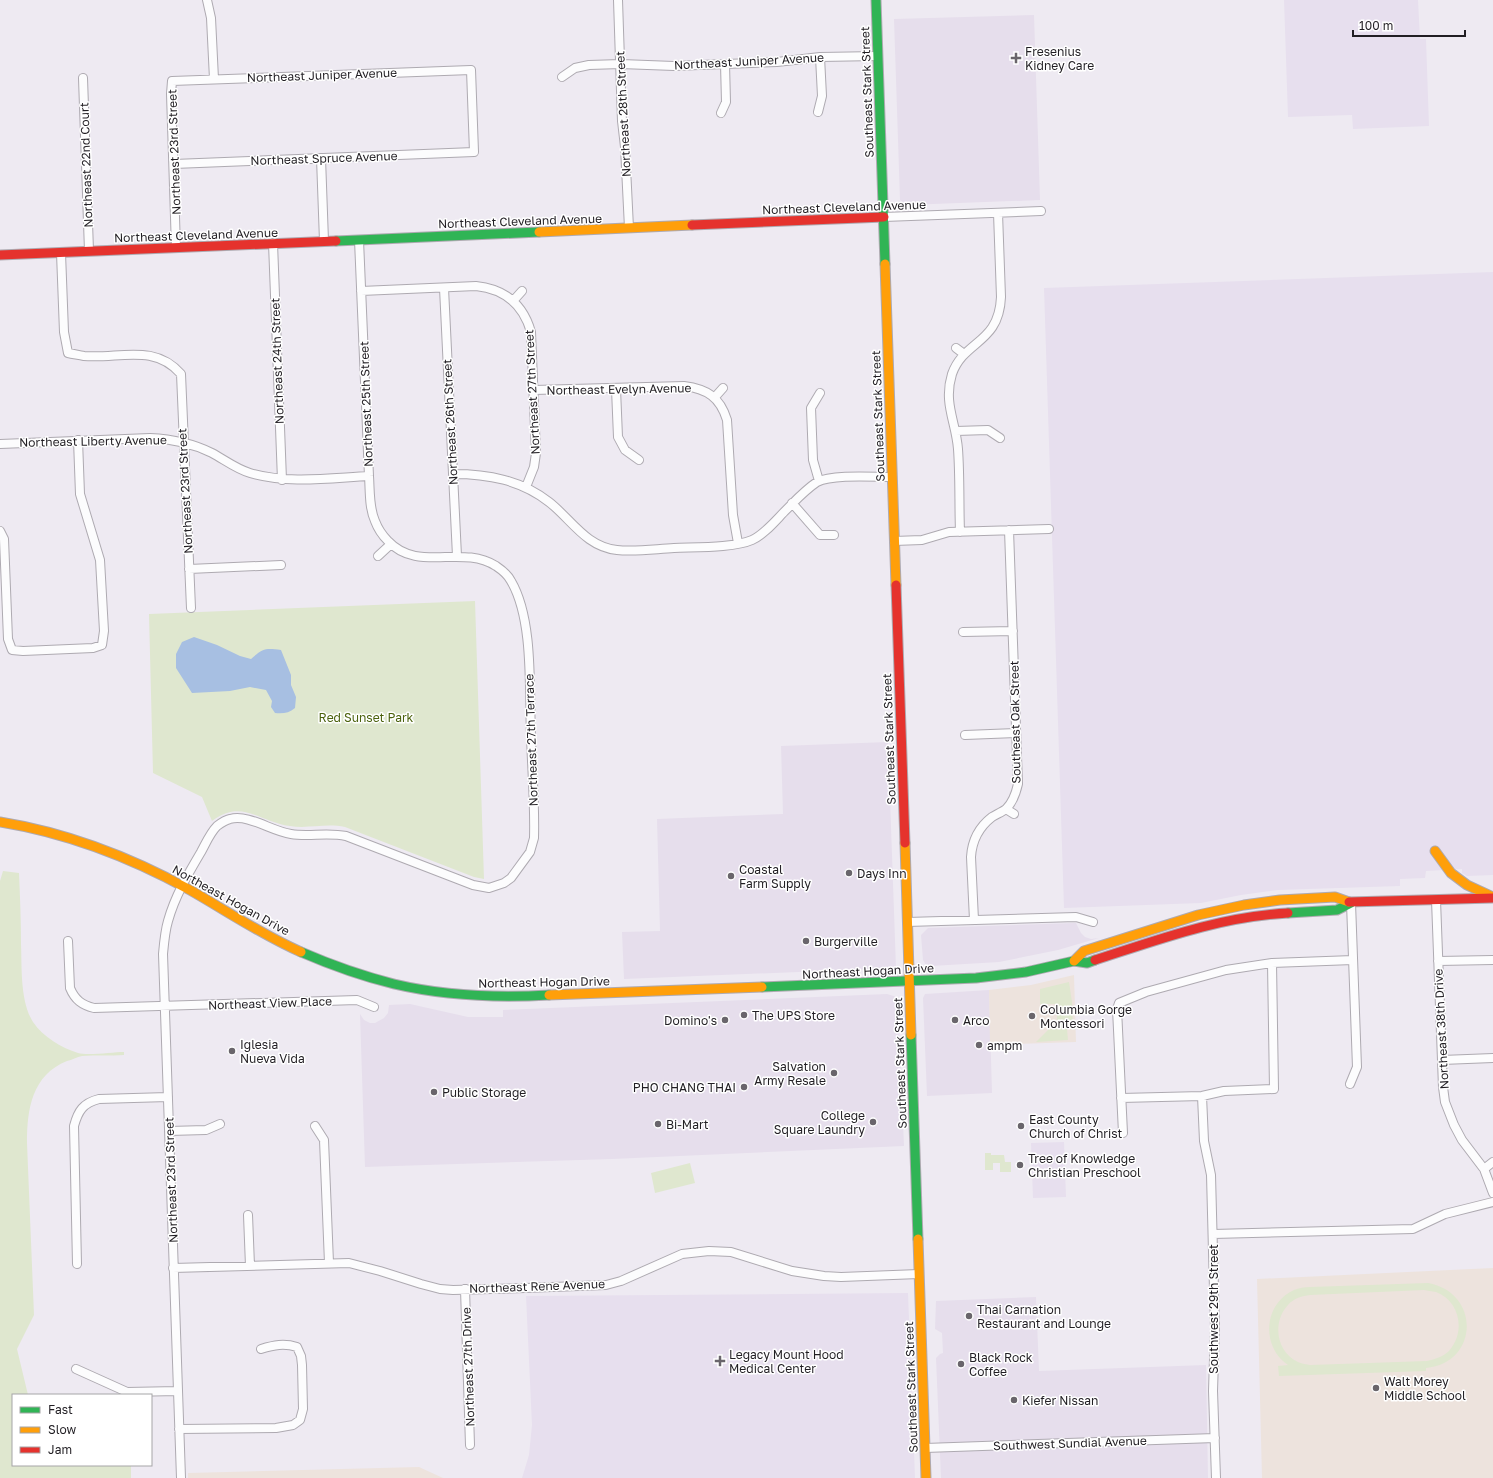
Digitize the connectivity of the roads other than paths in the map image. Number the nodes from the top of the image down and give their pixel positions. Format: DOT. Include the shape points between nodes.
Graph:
graph roads {
  1 [pos="207,0"];
  2 [pos="618,0"];
  3 [pos="876,0"];
  4 [pos="878,56"];
  5 [pos="820,57"];
  6 [pos="620,64"];
  7 [pos="725,64"];
  8 [pos="562,77"];
  9 [pos="83,78"];
  10 [pos="214,79"];
  11 [pos="172,81"];
  12 [pos="818,112"];
  13 [pos="721,113"];
  14 [pos="474,152"];
  15 [pos="321,158"];
  16 [pos="174,164"];
  17 [pos="1041,211"];
  18 [pos="998,213"];
  19 [pos="884,217"];
  20 [pos="629,228"];
  21 [pos="359,240"];
  22 [pos="324,241"];
  23 [pos="272,243"];
  24 [pos="176,248"];
  25 [pos="89,251"];
  26 [pos="61,252"];
  27 [pos="0,255"];
  28 [pos="444,288"];
  29 [pos="361,291"];
  30 [pos="522,291"];
  31 [pos="513,301"];
  32 [pos="956,348"];
  33 [pos="964,354"];
  34 [pos="723,388"];
  35 [pos="616,389"];
  36 [pos="534,390"];
  37 [pos="820,393"];
  38 [pos="715,397"];
  39 [pos="956,431"];
  40 [pos="1000,438"];
  41 [pos="78,440"];
  42 [pos="184,442"];
  43 [pos="0,444"];
  44 [pos="639,460"];
  45 [pos="453,474"];
  46 [pos="369,476"];
  47 [pos="892,477"];
  48 [pos="282,480"];
  49 [pos="819,481"];
  50 [pos="526,487"];
  51 [pos="792,503"];
  52 [pos="1050,529"];
  53 [pos="1009,530"];
  54 [pos="0,531"];
  55 [pos="960,532"];
  56 [pos="834,535"];
  57 [pos="894,542"];
  58 [pos="738,543"];
  59 [pos="391,544"];
  60 [pos="378,556"];
  61 [pos="457,556"];
  62 [pos="281,565"];
  63 [pos="189,569"];
  64 [pos="191,608"];
  65 [pos="1013,630"];
  66 [pos="963,632"];
  67 [pos="1016,733"];
  68 [pos="965,735"];
  69 [pos="1006,809"];
  70 [pos="1014,814"];
  71 [pos="0,822"];
  72 [pos="1435,851"];
  73 [pos="511,878"];
  74 [pos="182,886"];
  75 [pos="1493,898"];
  76 [pos="1436,900"];
  77 [pos="1351,903"];
  78 [pos="974,920"];
  79 [pos="907,922"];
  80 [pos="1093,922"];
  81 [pos="68,941"];
  82 [pos="1353,960"];
  83 [pos="1493,960"];
  84 [pos="1074,961"];
  85 [pos="1438,961"];
  86 [pos="1272,963"];
  87 [pos="909,981"];
  88 [pos="164,1005"];
  89 [pos="374,1007"];
  90 [pos="1493,1058"];
  91 [pos="1442,1060"];
  92 [pos="1350,1084"];
  93 [pos="1202,1096"];
  94 [pos="168,1097"];
  95 [pos="1121,1098"];
  96 [pos="220,1124"];
  97 [pos="315,1126"];
  98 [pos="169,1131"];
  99 [pos="1123,1133"];
  100 [pos="1493,1162"];
  101 [pos="1484,1169"];
  102 [pos="1493,1193"];
  103 [pos="1493,1202"];
  104 [pos="248,1215"];
  105 [pos="1213,1234"];
  106 [pos="329,1263"];
  107 [pos="77,1264"];
  108 [pos="250,1266"];
  109 [pos="173,1268"];
  110 [pos="919,1274"];
  111 [pos="465,1289"];
  112 [pos="261,1349"];
  113 [pos="76,1369"];
  114 [pos="178,1391"];
  115 [pos="179,1429"];
  116 [pos="1215,1438"];
  117 [pos="470,1445"];
  118 [pos="925,1448"];
  119 [pos="181,1478"];
  120 [pos="926,1478"];
  121 [pos="1216,1478"];
  1 -- 10 [label="street" via="211,18"];
  2 -- 6 [label="street, Northeast 28th Street"];
  3 -- 4 [label="main road, Southeast Stark Street"];
  4 -- 5 [label="street, Northeast Juniper Avenue"];
  4 -- 19 [label="main road, Southeast Stark Street"];
  5 -- 7 [label="street, Northeast Juniper Avenue"];
  5 -- 12 [label="street" via="822,96"];
  6 -- 7 [label="street, Northeast Juniper Avenue"];
  6 -- 8 [label="street, Northeast Juniper Avenue" via="575,68"];
  6 -- 20 [label="street, Northeast 28th Street"];
  7 -- 13 [label="street" via="726,102"];
  9 -- 25 [label="street, Northeast 22nd Court"];
  10 -- 11 [label="street, Northeast Juniper Avenue"];
  10 -- 14 [label="street, Northeast Juniper Avenue" via="471,70"];
  11 -- 16 [label="street, Northeast 23rd Street"];
  14 -- 15 [label="street, Northeast Spruce Avenue"];
  15 -- 16 [label="street, Northeast Spruce Avenue"];
  15 -- 22 [label="street"];
  16 -- 24 [label="street, Northeast 23rd Street"];
  17 -- 18 [label="street, Northeast Cleveland Avenue"];
  18 -- 19 [label="street, Northeast Cleveland Avenue"];
  18 -- 33 [label="street" via="1001,308 994,326 987,335"];
  19 -- 20 [label="main road, Northeast Cleveland Avenue"];
  19 -- 47 [label="main road, Southeast Stark Street"];
  20 -- 21 [label="main road, Northeast Cleveland Avenue"];
  21 -- 22 [label="main road, Northeast Cleveland Avenue"];
  21 -- 29 [label="street, Northeast 25th Street"];
  22 -- 23 [label="main road, Northeast Cleveland Avenue"];
  23 -- 24 [label="main road, Northeast Cleveland Avenue"];
  23 -- 48 [label="street, Northeast 24th Street"];
  24 -- 25 [label="main road, Northeast Cleveland Avenue"];
  25 -- 26 [label="main road, Northeast Cleveland Avenue"];
  26 -- 27 [label="main road, Northeast Cleveland Avenue"];
  26 -- 42 [label="street, Northeast 23rd Street" via="64,332 68,353 84,356 152,355 174,366 181,374"];
  28 -- 29 [label="street"];
  28 -- 31 [label="street" via="476,286 502,293"];
  28 -- 45 [label="street, Northeast 26th Street"];
  29 -- 46 [label="street, Northeast 25th Street"];
  30 -- 31 [label="street"];
  31 -- 36 [label="street, Northeast 27th Street" via="524,315 531,332"];
  32 -- 33 [label="street"];
  33 -- 39 [label="street" via="953,373 949,389 948,402"];
  34 -- 38 [label="street"];
  35 -- 36 [label="street, Northeast Evelyn Avenue"];
  35 -- 38 [label="street, Northeast Evelyn Avenue" via="688,387 702,390"];
  35 -- 44 [label="street" via="618,437 625,450"];
  36 -- 50 [label="street, Northeast 27th Street" via="536,453 534,467"];
  37 -- 49 [label="street" via="811,408 813,460"];
  38 -- 58 [label="street" via="728,420 733,515"];
  39 -- 40 [label="street" via="988,430"];
  39 -- 55 [label="street"];
  41 -- 42 [label="street, Northeast Liberty Avenue" via="150,438"];
  41 -- 43 [label="street, Northeast Liberty Avenue"];
  41 -- 54 [label="street" via="80,494 100,560 104,631 102,644 93,648 12,650 8,639 4,539"];
  42 -- 48 [label="street, Northeast Liberty Avenue" via="248,472"];
  42 -- 63 [label="street, Northeast 23rd Street"];
  45 -- 50 [label="street" via="493,476"];
  45 -- 61 [label="street, Northeast 26th Street"];
  46 -- 48 [label="street, Northeast Liberty Avenue"];
  46 -- 59 [label="street, Northeast 25th Street" via="372,513 378,530"];
  47 -- 49 [label="street" via="832,478"];
  47 -- 57 [label="main road, Southeast Stark Street"];
  49 -- 51 [label="street"];
  50 -- 58 [label="street" via="550,502 591,541 608,548 642,550"];
  51 -- 56 [label="street" via="820,535"];
  51 -- 58 [label="street" via="762,533 752,540"];
  52 -- 53 [label="street"];
  53 -- 55 [label="street"];
  53 -- 65 [label="street, Southeast Oak Street"];
  55 -- 57 [label="street" via="922,540"];
  57 -- 79 [label="main road, Southeast Stark Street"];
  59 -- 60 [label="street"];
  59 -- 61 [label="street, Northeast 25th Street" via="405,554 422,558"];
  61 -- 73 [label="street, Northeast 27th Terrace" via="482,560 498,568 511,581 528,636 534,832 530,852"];
  62 -- 63 [label="street"];
  63 -- 64 [label="street, Northeast 23rd Street"];
  65 -- 66 [label="street"];
  65 -- 67 [label="street, Southeast Oak Street"];
  67 -- 68 [label="street"];
  67 -- 69 [label="street, Southeast Oak Street" via="1018,784 1014,797"];
  69 -- 70 [label="street"];
  69 -- 78 [label="street, Southeast Oak Street" via="984,824 971,849"];
  71 -- 74 [label="main road, Northeast Hogan Drive" via="49,831 92,844"];
  72 -- 75 [label="main road" via="1451,873 1467,885"];
  73 -- 74 [label="street, Northeast 23rd Street" via="497,886 480,887 346,836 290,834 241,818 228,819 217,827"];
  74 -- 87 [label="main road, Northeast Hogan Drive" via="281,942 313,957 372,978 438,992 510,997"];
  74 -- 88 [label="street, Northeast 23rd Street" via="173,906 164,940"];
  75 -- 76 [label="main road, Northeast Hogan Drive"];
  76 -- 77 [label="main road, Northeast Hogan Drive"];
  76 -- 85 [label="street, Northeast 38th Drive"];
  77 -- 82 [label="street"];
  77 -- 84 [label="main road, Northeast Hogan Drive" via="1337,910 1268,914 1220,922 1186,930 1087,963"];
  77 -- 84 [label="main road, Northeast Hogan Drive" via="1335,897 1262,902 1222,909 1084,952"];
  78 -- 79 [label="street"];
  78 -- 80 [label="street" via="1076,917"];
  79 -- 87 [label="main road, Southeast Stark Street"];
  81 -- 88 [label="street, Northeast View Place" via="70,988 78,1001 94,1008"];
  82 -- 86 [label="street"];
  82 -- 92 [label="street" via="1357,1067"];
  83 -- 85 [label="street"];
  84 -- 87 [label="main road, Northeast Hogan Drive" via="1000,976"];
  85 -- 91 [label="street, Northeast 38th Drive"];
  86 -- 93 [label="street" via="1274,1089 1224,1091"];
  86 -- 95 [label="street" via="1226,970 1146,992 1119,1003 1117,1009"];
  87 -- 110 [label="main road, Southeast Stark Street"];
  88 -- 89 [label="street, Northeast View Place" via="357,1000"];
  88 -- 94 [label="street, Northeast 23rd Street"];
  90 -- 91 [label="street"];
  91 -- 101 [label="street, Northeast 38th Drive" via="1445,1102 1462,1140"];
  93 -- 95 [label="street"];
  93 -- 105 [label="street, Southwest 29th Street" via="1204,1141 1211,1175"];
  94 -- 98 [label="street, Northeast 23rd Street"];
  94 -- 107 [label="street" via="99,1099 90,1101 76,1116 74,1126"];
  95 -- 99 [label="street"];
  96 -- 98 [label="street" via="206,1130"];
  97 -- 106 [label="street" via="324,1140"];
  98 -- 109 [label="street, Northeast 23rd Street"];
  100 -- 101 [label="street"];
  101 -- 102 [label="street, Northeast 38th Drive"];
  103 -- 105 [label="street" via="1444,1214 1413,1229"];
  104 -- 108 [label="street"];
  105 -- 116 [label="street, Southwest 29th Street"];
  106 -- 108 [label="street, Northeast Rene Avenue"];
  106 -- 111 [label="street, Northeast Rene Avenue" via="362,1266 440,1289"];
  108 -- 109 [label="street, Northeast Rene Avenue"];
  109 -- 114 [label="street, Northeast 23rd Street"];
  110 -- 111 [label="street, Northeast Rene Avenue" via="824,1276 792,1271 731,1252 708,1251 682,1254 621,1281 606,1284"];
  110 -- 118 [label="main road, Southeast Stark Street"];
  111 -- 117 [label="street, Northeast 27th Drive"];
  112 -- 115 [label="street" via="278,1344 297,1347 302,1365 303,1409 300,1420 293,1425 276,1428"];
  113 -- 114 [label="street" via="127,1392"];
  114 -- 115 [label="street, Northeast 23rd Street"];
  115 -- 119 [label="street, Northeast 23rd Street"];
  116 -- 118 [label="street, Southwest Sundial Avenue"];
  116 -- 121 [label="street, Southwest 29th Street"];
  118 -- 120 [label="main road, Southeast Stark Street"];
}
